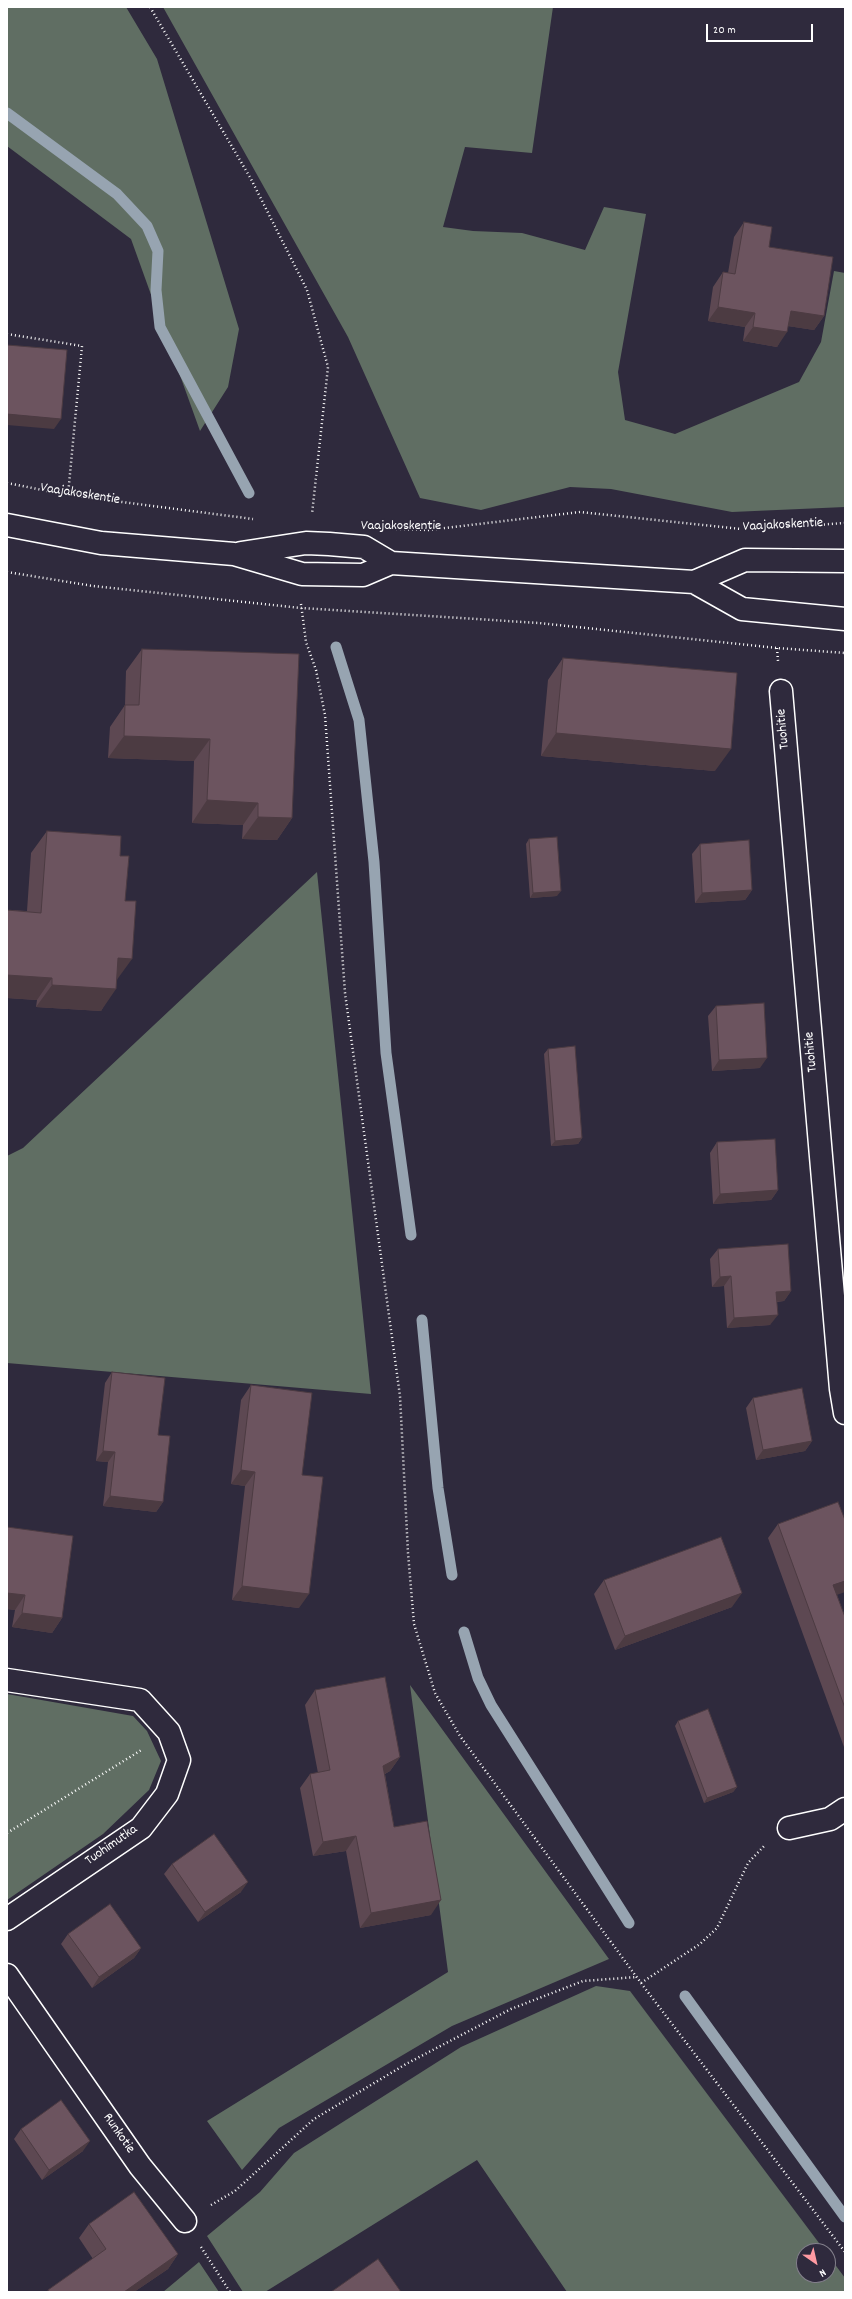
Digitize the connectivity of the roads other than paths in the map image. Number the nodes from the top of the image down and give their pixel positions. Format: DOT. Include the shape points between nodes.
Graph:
graph roads {
  1 [pos="7,525"];
  2 [pos="234,554"];
  3 [pos="845,561"];
  4 [pos="391,563"];
  5 [pos="694,582"];
  6 [pos="845,619"];
  7 [pos="780,691"];
  8 [pos="845,1412"];
  9 [pos="7,1680"];
  10 [pos="845,1809"];
  11 [pos="789,1828"];
  12 [pos="7,1919"];
  13 [pos="7,1975"];
  14 [pos="185,2221"];
  1 -- 2 [label="street, Vaajakoskentie" via="101,543"];
  2 -- 4 [label="street, Vaajakoskentie" via="302,574 363,575"];
  2 -- 4 [label="street, Vaajakoskentie" via="306,543 329,544 364,547"];
  3 -- 5 [label="street, Vaajakoskentie" via="745,560"];
  4 -- 5 [label="street, Vaajakoskentie"];
  5 -- 6 [label="street, Vaajakoskentie" via="742,609"];
  7 -- 8 [label="street, Tuohitie"];
  9 -- 12 [label="street, Tuohimutka" via="140,1700 169,1732 179,1760 167,1794 141,1828"];
  10 -- 11 [label="street" via="830,1819"];
  13 -- 14 [label="street, Runkotie" via="140,2166"];
}
